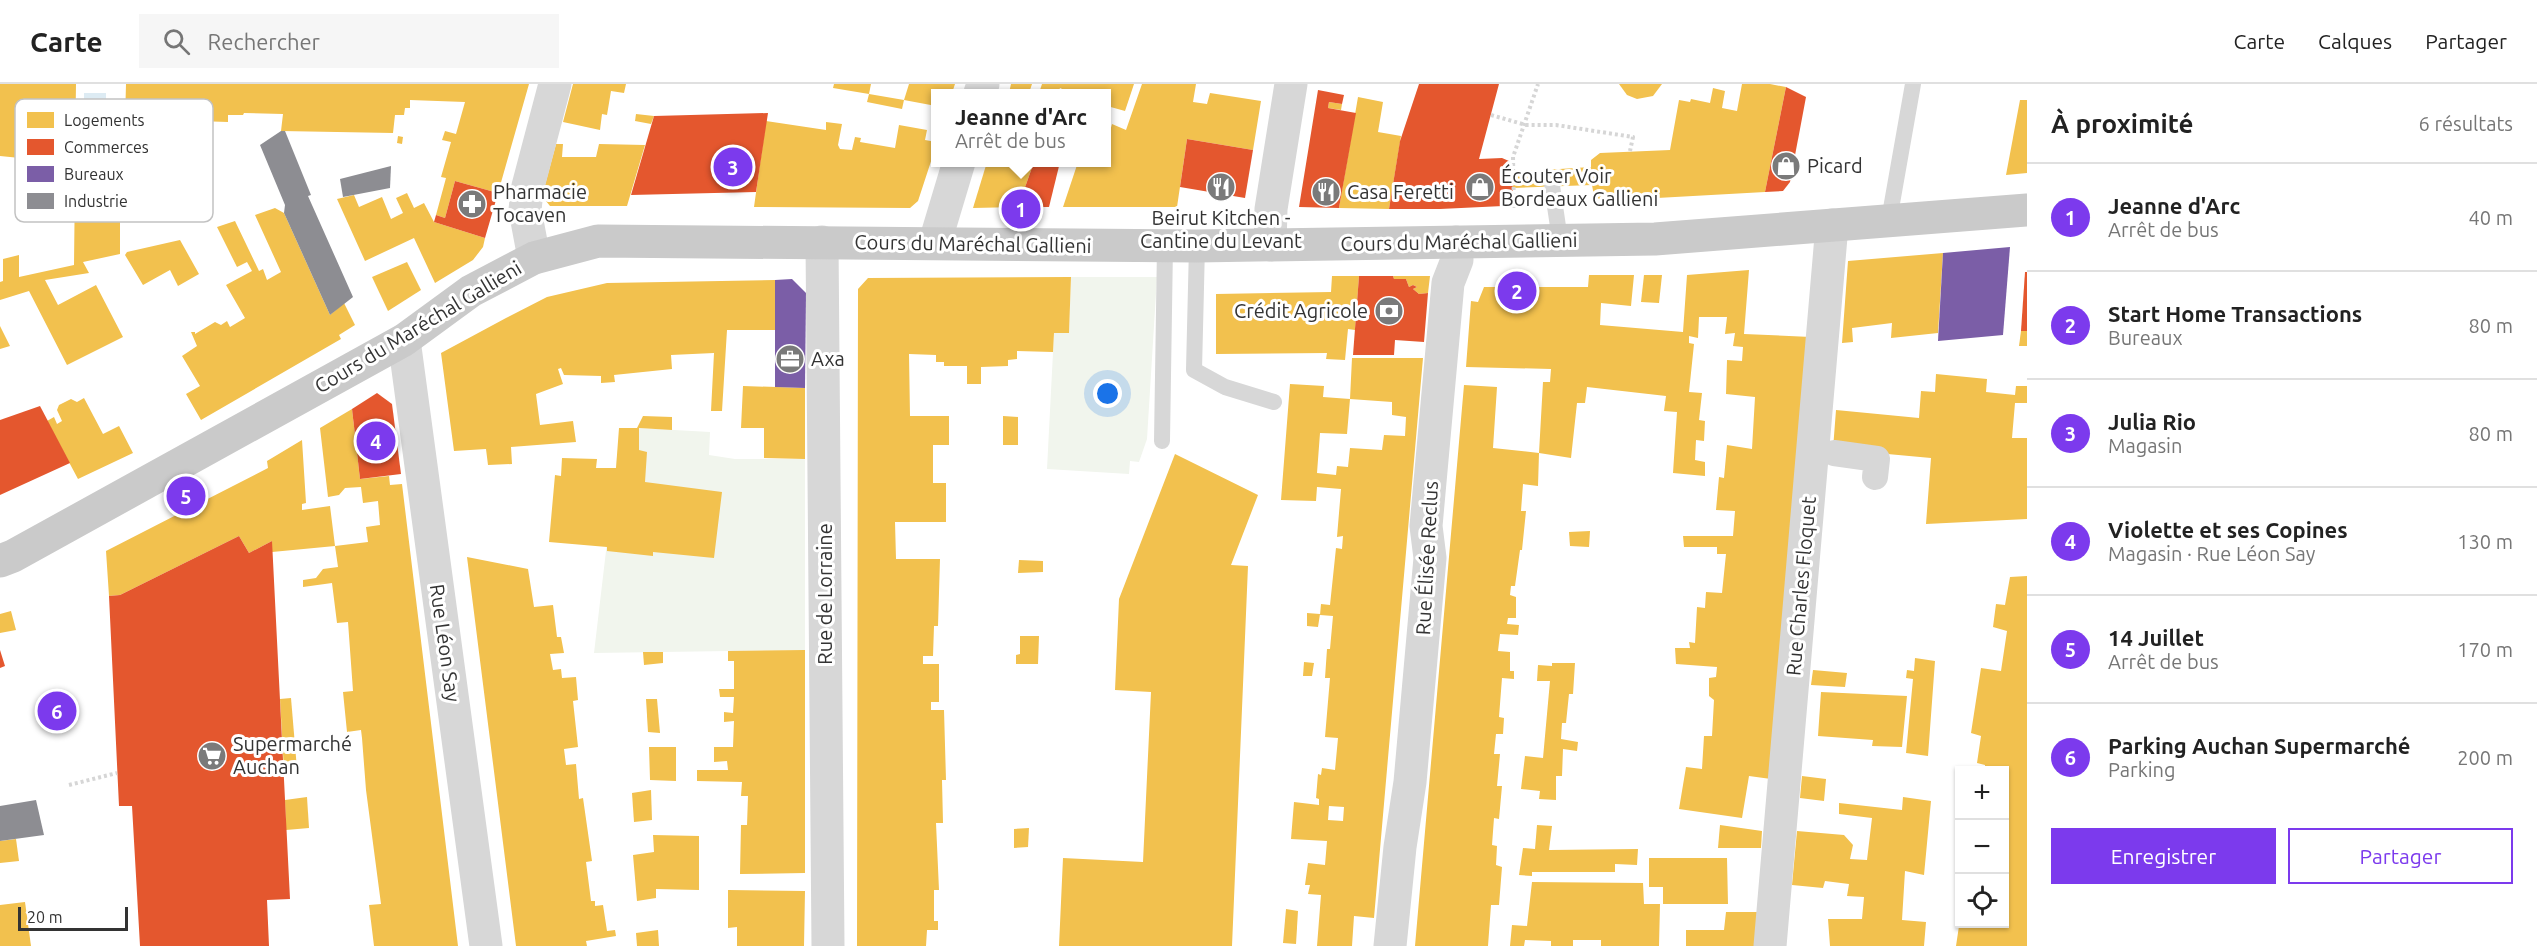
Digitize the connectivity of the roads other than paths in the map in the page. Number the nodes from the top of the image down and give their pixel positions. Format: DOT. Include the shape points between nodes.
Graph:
graph roads {
  1 [pos="555,84"];
  2 [pos="1292,84"];
  3 [pos="1914,84"];
  4 [pos="958,167"];
  5 [pos="1552,186"];
  6 [pos="2027,210"];
  7 [pos="1889,220"];
  8 [pos="1832,225"];
  9 [pos="1560,240"];
  10 [pos="822,242"];
  11 [pos="935,242"];
  12 [pos="1456,242"];
  13 [pos="1270,245"];
  14 [pos="1165,246"];
  15 [pos="1197,246"];
  16 [pos="534,258"];
  17 [pos="404,340"];
  18 [pos="1274,402"];
  19 [pos="1162,441"];
  20 [pos="1826,452"];
  21 [pos="1875,477"];
  22 [pos="0,561"];
  23 [pos="486,946"];
  24 [pos="828,946"];
  25 [pos="1390,946"];
  26 [pos="1770,946"];
  1 -- 16 [label="street" via="526,190 525,210"];
  2 -- 13 [label="street" via="1271,209"];
  3 -- 7 [label="lane"];
  4 -- 11 [label="street"];
  5 -- 9 [label="lane"];
  6 -- 7 [label="main road, Cours du Maréchal Gallieni"];
  7 -- 8 [label="main road, Cours du Maréchal Gallieni"];
  8 -- 9 [label="main road, Cours du Maréchal Gallieni" via="1655,239"];
  8 -- 20 [label="street, Rue Charles Floquet"];
  9 -- 12 [label="main road, Cours du Maréchal Gallieni"];
  10 -- 11 [label="main road, Cours du Maréchal Gallieni"];
  10 -- 16 [label="main road, Cours du Maréchal Gallieni" via="598,241"];
  10 -- 24 [label="street, Rue de Lorraine"];
  11 -- 14 [label="main road, Cours du Maréchal Gallieni"];
  12 -- 13 [label="main road, Cours du Maréchal Gallieni"];
  12 -- 25 [label="street, Rue Élisée Reclus" via="1457,260 1448,283 1426,526 1430,558 1411,770"];
  13 -- 15 [label="main road, Cours du Maréchal Gallieni"];
  14 -- 15 [label="main road, Cours du Maréchal Gallieni"];
  14 -- 19 [label="lane"];
  15 -- 18 [label="lane" via="1194,370 1225,387"];
  16 -- 17 [label="main road, Cours du Maréchal Gallieni" via="471,291"];
  17 -- 22 [label="main road, Cours du Maréchal Gallieni"];
  17 -- 23 [label="street, Rue Léon Say"];
  20 -- 21 [label="street" via="1877,459"];
  20 -- 26 [label="street, Rue Charles Floquet"];
}
